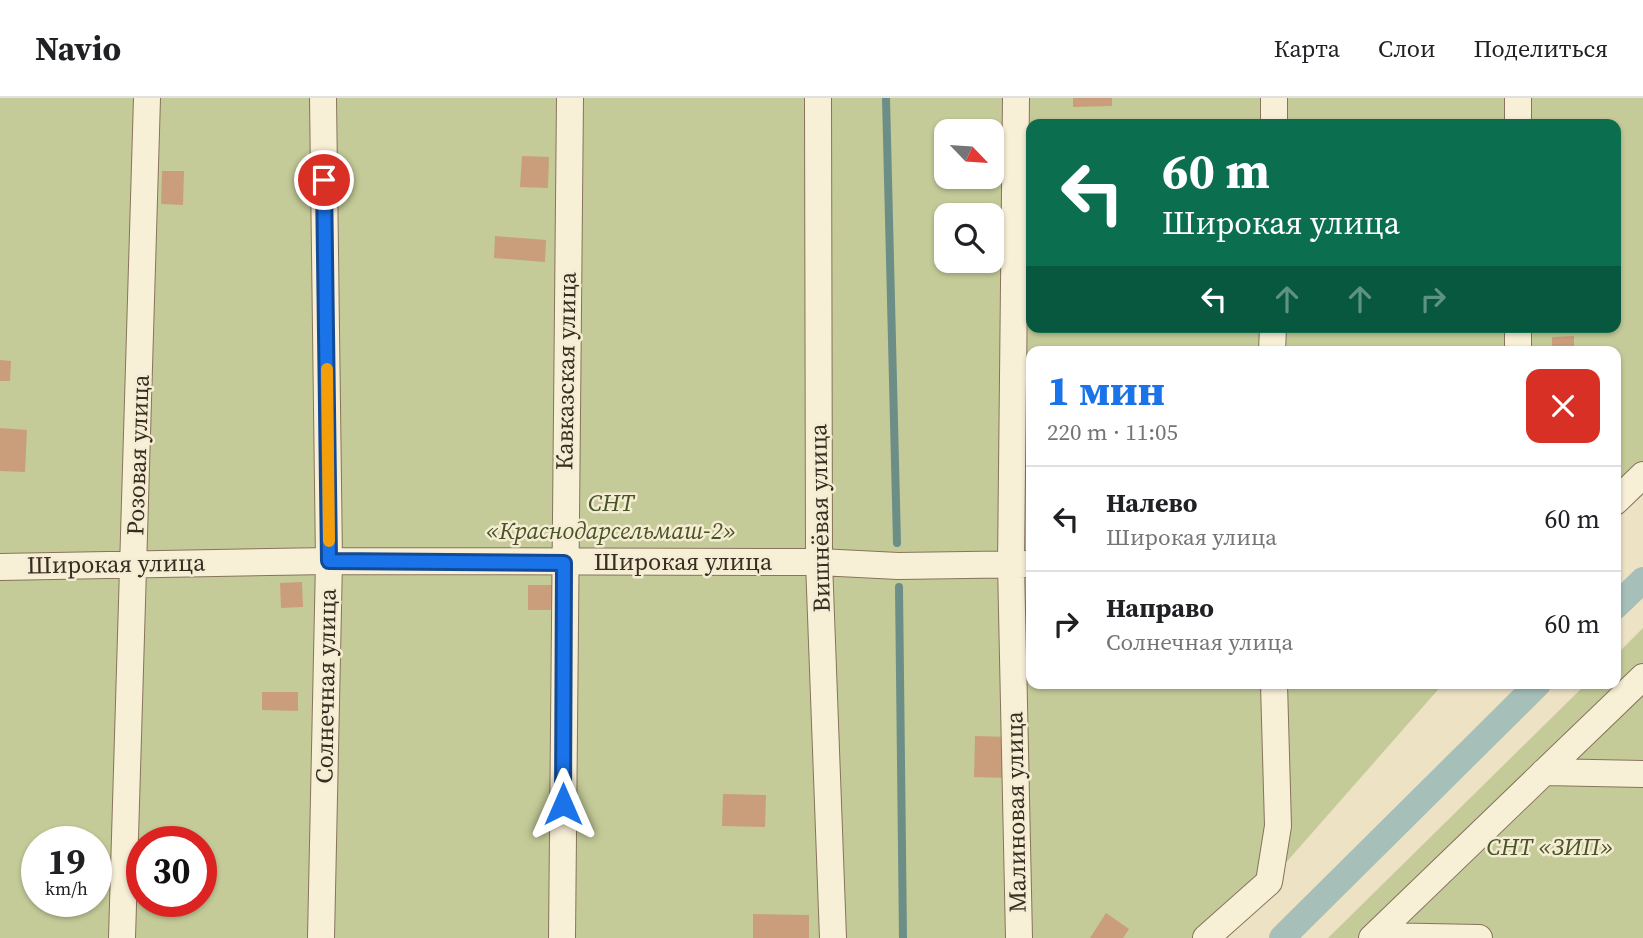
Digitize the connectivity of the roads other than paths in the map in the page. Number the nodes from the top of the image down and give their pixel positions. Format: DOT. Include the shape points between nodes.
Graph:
graph roads {
  1 [pos="147,98"];
  2 [pos="323,98"];
  3 [pos="570,98"];
  4 [pos="818,98"];
  5 [pos="1016,98"];
  6 [pos="1274,98"];
  7 [pos="1518,98"];
  8 [pos="1274,119"];
  9 [pos="1518,119"];
  10 [pos="1643,475"];
  11 [pos="1621,496"];
  12 [pos="329,561"];
  13 [pos="819,562"];
  14 [pos="135,563"];
  15 [pos="564,563"];
  16 [pos="1021,564"];
  17 [pos="0,567"];
  18 [pos="1643,677"];
  19 [pos="1275,689"];
  20 [pos="1544,772"];
  21 [pos="1643,774"];
  22 [pos="1374,937"];
  23 [pos="122,938"];
  24 [pos="321,938"];
  25 [pos="562,938"];
  26 [pos="833,938"];
  27 [pos="1019,938"];
  28 [pos="1206,938"];
  29 [pos="1479,938"];
  1 -- 14 [label="street, Розовая улица"];
  2 -- 12 [label="street, Солнечная улица"];
  3 -- 15 [label="street, Кавказская улица"];
  4 -- 13 [label="street, Вишнёвая улица"];
  5 -- 16 [label="street, Малиновая улица"];
  6 -- 8 [label="street"];
  7 -- 9 [label="street"];
  10 -- 11 [label="street"];
  12 -- 14 [label="street, Широкая улица"];
  12 -- 15 [label="street, Широкая улица"];
  12 -- 24 [label="street, Солнечная улица"];
  13 -- 15 [label="street, Широкая улица"];
  13 -- 16 [label="street, Широкая улица"];
  13 -- 26 [label="street, Вишнёвая улица"];
  14 -- 17 [label="street, Широкая улица"];
  14 -- 23 [label="street, Розовая улица"];
  15 -- 25 [label="street, Кавказская улица"];
  16 -- 27 [label="street, Малиновая улица"];
  18 -- 20 [label="street"];
  19 -- 28 [label="street" via="1279,826 1269,882"];
  20 -- 21 [label="street"];
  20 -- 22 [label="street"];
  22 -- 29 [label="street"];
}
